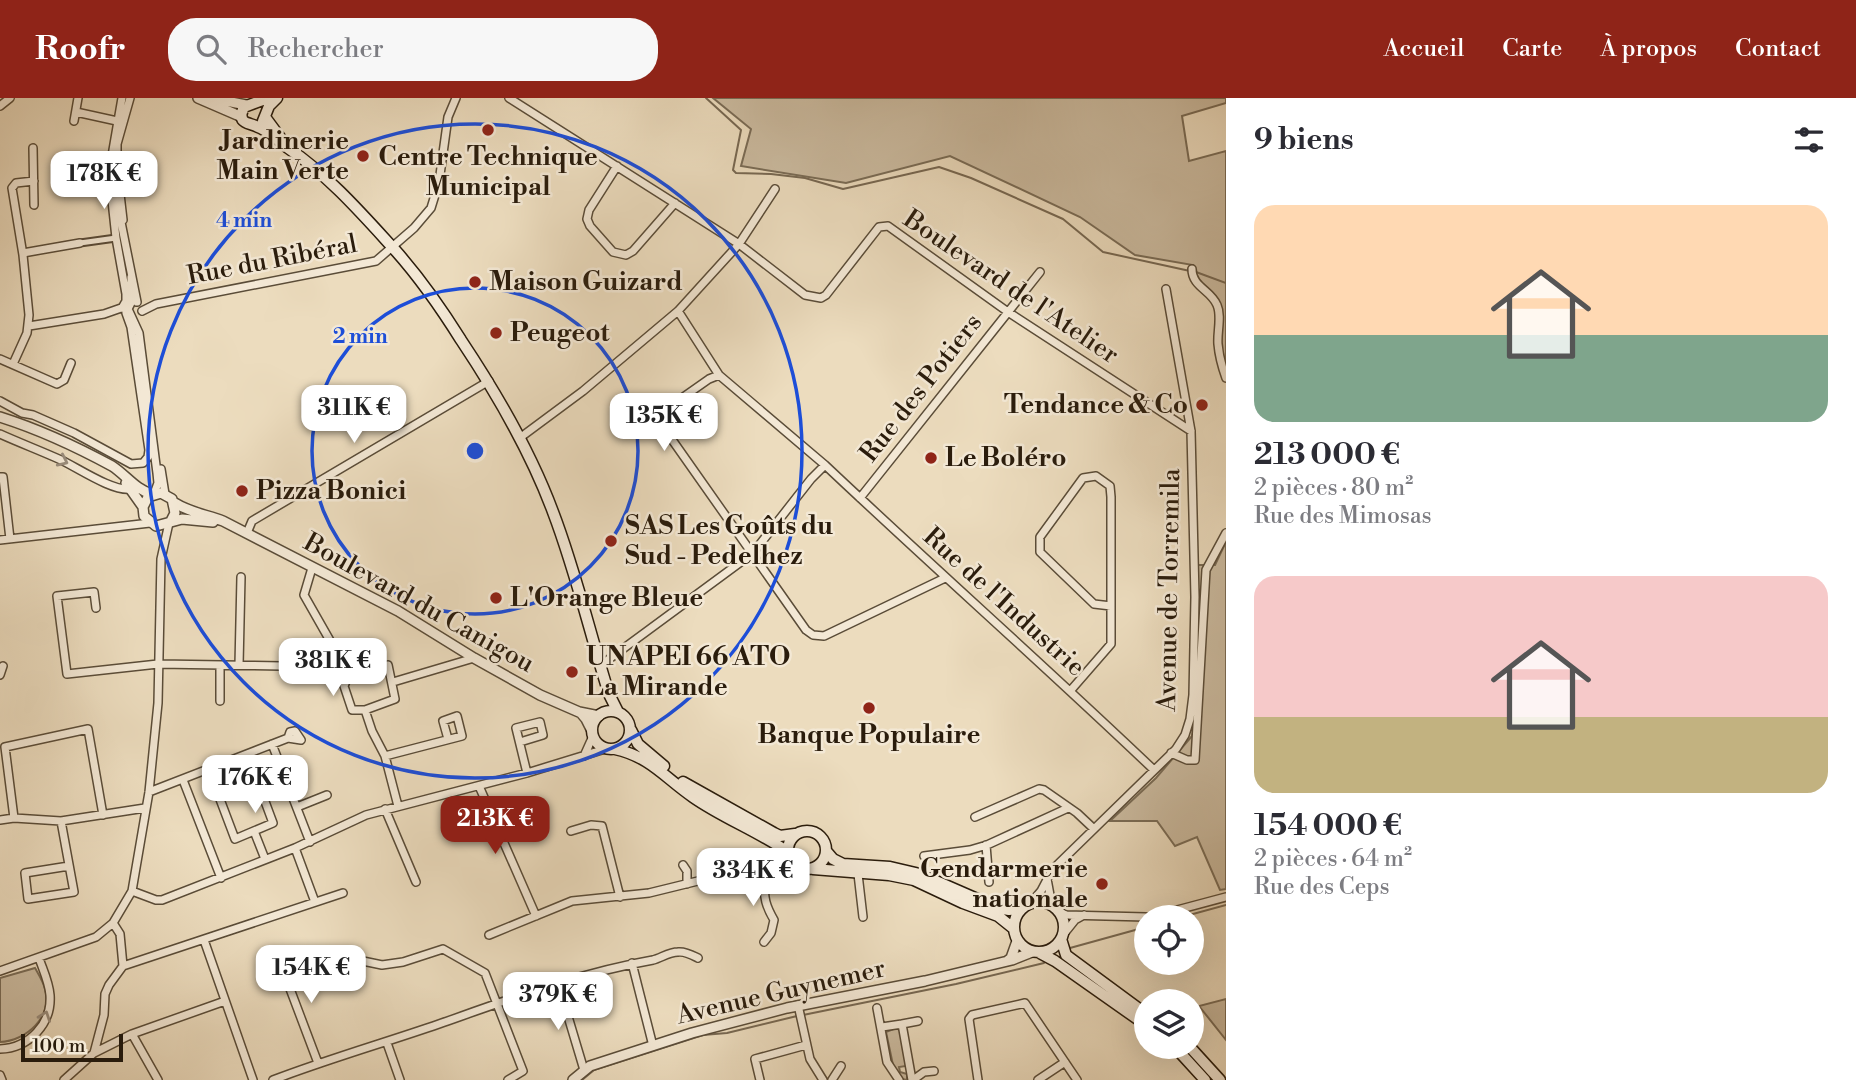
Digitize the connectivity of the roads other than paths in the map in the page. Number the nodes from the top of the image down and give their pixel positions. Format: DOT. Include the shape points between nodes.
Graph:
graph roads {
  1 [pos="10,98"];
  2 [pos="78,98"];
  3 [pos="122,98"];
  4 [pos="130,98"];
  5 [pos="198,98"];
  6 [pos="212,98"];
  7 [pos="268,98"];
  8 [pos="277,98"];
  9 [pos="456,98"];
  10 [pos="509,98"];
  11 [pos="1,103"];
  12 [pos="251,104"];
  13 [pos="76,111"];
  14 [pos="265,116"];
  15 [pos="242,117"];
  16 [pos="74,121"];
  17 [pos="120,122"];
  18 [pos="257,126"];
  19 [pos="286,146"];
  20 [pos="33,148"];
  21 [pos="114,159"];
  22 [pos="617,166"];
  23 [pos="34,181"];
  24 [pos="775,189"];
  25 [pos="675,202"];
  26 [pos="34,205"];
  27 [pos="116,237"];
  28 [pos="80,243"];
  29 [pos="739,244"];
  30 [pos="393,248"];
  31 [pos="23,253"];
  32 [pos="1040,272"];
  33 [pos="1192,272"];
  34 [pos="1166,289"];
  35 [pos="133,309"];
  36 [pos="678,312"];
  37 [pos="1008,312"];
  38 [pos="29,326"];
  39 [pos="0,359"];
  40 [pos="71,363"];
  41 [pos="13,364"];
  42 [pos="719,375"];
  43 [pos="1226,378"];
  44 [pos="489,381"];
  45 [pos="0,401"];
  46 [pos="0,418"];
  47 [pos="152,424"];
  48 [pos="1191,431"];
  49 [pos="74,433"];
  50 [pos="0,434"];
  51 [pos="521,437"];
  52 [pos="69,446"];
  53 [pos="825,465"];
  54 [pos="0,477"];
  55 [pos="131,489"];
  56 [pos="153,494"];
  57 [pos="165,494"];
  58 [pos="860,498"];
  59 [pos="175,503"];
  60 [pos="143,509"];
  61 [pos="170,522"];
  62 [pos="153,524"];
  63 [pos="124,526"];
  64 [pos="242,531"];
  65 [pos="1226,533"];
  66 [pos="10,538"];
  67 [pos="0,540"];
  68 [pos="163,546"];
  69 [pos="752,553"];
  70 [pos="312,568"];
  71 [pos="241,577"];
  72 [pos="945,578"];
  73 [pos="1111,606"];
  74 [pos="96,608"];
  75 [pos="331,643"];
  76 [pos="474,658"];
  77 [pos="158,664"];
  78 [pos="220,665"];
  79 [pos="239,665"];
  80 [pos="3,666"];
  81 [pos="601,666"];
  82 [pos="349,674"];
  83 [pos="0,676"];
  84 [pos="393,682"];
  85 [pos="1071,690"];
  86 [pos="609,694"];
  87 [pos="220,701"];
  88 [pos="365,710"];
  89 [pos="579,712"];
  90 [pos="618,712"];
  91 [pos="601,714"];
  92 [pos="631,730"];
  93 [pos="592,733"];
  94 [pos="288,738"];
  95 [pos="448,739"];
  96 [pos="520,742"];
  97 [pos="272,744"];
  98 [pos="610,749"];
  99 [pos="1171,753"];
  100 [pos="385,756"];
  101 [pos="584,757"];
  102 [pos="227,762"];
  103 [pos="1154,771"];
  104 [pos="527,773"];
  105 [pos="183,780"];
  106 [pos="479,786"];
  107 [pos="236,787"];
  108 [pos="149,792"];
  109 [pos="327,795"];
  110 [pos="398,806"];
  111 [pos="297,807"];
  112 [pos="145,808"];
  113 [pos="1068,808"];
  114 [pos="385,809"];
  115 [pos="103,815"];
  116 [pos="975,817"];
  117 [pos="14,818"];
  118 [pos="0,820"];
  119 [pos="61,821"];
  120 [pos="1094,829"];
  121 [pos="254,831"];
  122 [pos="571,831"];
  123 [pos="795,834"];
  124 [pos="310,842"];
  125 [pos="986,845"];
  126 [pos="295,848"];
  127 [pos="827,852"];
  128 [pos="789,855"];
  129 [pos="924,856"];
  130 [pos="265,859"];
  131 [pos="683,865"];
  132 [pos="69,866"];
  133 [pos="810,869"];
  134 [pos="1001,873"];
  135 [pos="858,874"];
  136 [pos="221,878"];
  137 [pos="1047,878"];
  138 [pos="416,882"];
  139 [pos="766,882"];
  140 [pos="780,883"];
  141 [pos="687,884"];
  142 [pos="132,891"];
  143 [pos="343,893"];
  144 [pos="620,897"];
  145 [pos="1226,897"];
  146 [pos="315,902"];
  147 [pos="1027,905"];
  148 [pos="1196,905"];
  149 [pos="1055,908"];
  150 [pos="1085,915"];
  151 [pos="536,916"];
  152 [pos="863,917"];
  153 [pos="1134,917"];
  154 [pos="113,923"];
  155 [pos="1013,929"];
  156 [pos="489,935"];
  157 [pos="1062,937"];
  158 [pos="204,940"];
  159 [pos="1017,940"];
  160 [pos="764,942"];
  161 [pos="1036,952"];
  162 [pos="278,957"];
  163 [pos="39,958"];
  164 [pos="698,958"];
  165 [pos="1005,962"];
  166 [pos="632,963"];
  167 [pos="123,966"];
  168 [pos="0,971"];
  169 [pos="288,982"];
  170 [pos="558,983"];
  171 [pos="225,1002"];
  172 [pos="498,1003"];
  173 [pos="1134,1005"];
  174 [pos="877,1008"];
  175 [pos="799,1012"];
  176 [pos="1134,1017"];
  177 [pos="918,1021"];
  178 [pos="902,1024"];
  179 [pos="882,1027"];
  180 [pos="132,1034"];
  181 [pos="387,1043"];
  182 [pos="806,1045"];
  183 [pos="653,1046"];
  184 [pos="0,1049"];
  185 [pos="94,1053"];
  186 [pos="1186,1059"];
  187 [pos="1201,1059"];
  188 [pos="1065,1062"];
  189 [pos="318,1063"];
  190 [pos="841,1066"];
  191 [pos="584,1070"];
  192 [pos="934,1071"];
  193 [pos="0,1074"];
  194 [pos="2,1080"];
  195 [pos="64,1080"];
  196 [pos="158,1080"];
  197 [pos="253,1080"];
  198 [pos="274,1080"];
  199 [pos="400,1080"];
  200 [pos="508,1080"];
  201 [pos="573,1080"];
  202 [pos="760,1080"];
  203 [pos="823,1080"];
  204 [pos="832,1080"];
  205 [pos="899,1080"];
  206 [pos="912,1080"];
  207 [pos="978,1080"];
  208 [pos="1038,1080"];
  209 [pos="1077,1080"];
  210 [pos="1205,1080"];
  211 [pos="1220,1080"];
  1 -- 11 [label="street"];
  2 -- 13 [label="street"];
  3 -- 17 [label="street"];
  4 -- 17 [label="street"];
  5 -- 15 [label="street"];
  6 -- 12 [label="street"];
  7 -- 12 [label="main road"];
  8 -- 14 [label="main road"];
  9 -- 30 [label="street" via="447,117 436,194 430,208"];
  10 -- 22 [label="street, Boulevard de l'Atelier"];
  12 -- 14 [label="main road" via="262,107"];
  12 -- 15 [label="main road" via="242,110"];
  13 -- 16 [label="street"];
  13 -- 17 [label="street"];
  14 -- 18 [label="main road"];
  14 -- 19 [label="main road"];
  15 -- 18 [label="main road" via="246,124"];
  17 -- 21 [label="street"];
  18 -- 19 [label="main road"];
  19 -- 30 [label="main road" via="336,186"];
  20 -- 23 [label="street"];
  21 -- 27 [label="street" via="110,189"];
  21 -- 35 [label="street"];
  22 -- 25 [label="street, Boulevard de l'Atelier"];
  22 -- 25 [label="street" via="587,219 613,252 626,255 633,251"];
  23 -- 26 [label="street"];
  23 -- 31 [label="street" via="16,183 12,188"];
  24 -- 29 [label="street"];
  25 -- 29 [label="street, Boulevard de l'Atelier"];
  27 -- 28 [label="street"];
  27 -- 35 [label="street" via="126,301"];
  28 -- 31 [label="street"];
  29 -- 36 [label="street"];
  29 -- 37 [label="street, Boulevard de l'Atelier" via="805,295 821,298 880,227 888,226"];
  30 -- 35 [label="street, Rue du Ribéral" via="376,261"];
  30 -- 44 [label="main road" via="431,294"];
  31 -- 38 [label="street"];
  32 -- 37 [label="street, Rue des Potiers"];
  33 -- 43 [label="street" via="1219,309 1218,346"];
  34 -- 48 [label="street, Avenue de Torremila"];
  35 -- 38 [label="street"];
  35 -- 47 [label="street"];
  35 -- 49 [label="street" via="131,327 148,457 143,463 131,464"];
  36 -- 42 [label="street, Rue de l'Industrie"];
  36 -- 51 [label="street"];
  37 -- 48 [label="street, Boulevard de l'Atelier"];
  37 -- 58 [label="street, Rue des Potiers"];
  38 -- 41 [label="street"];
  39 -- 41 [label="street"];
  40 -- 41 [label="street" via="64,380 57,384"];
  42 -- 53 [label="street, Rue de l'Industrie"];
  42 -- 69 [label="street" via="662,412 661,424"];
  44 -- 51 [label="main road"];
  44 -- 64 [label="street"];
  45 -- 49 [label="street"];
  46 -- 52 [label="street"];
  46 -- 55 [label="street" via="116,474"];
  47 -- 56 [label="street" via="158,483"];
  47 -- 57 [label="street"];
  48 -- 99 [label="street, Avenue de Torremila" via="1193,695 1185,735"];
  49 -- 52 [label="street"];
  50 -- 55 [label="street, one-way" via="111,486"];
  51 -- 81 [label="main road" via="576,576"];
  52 -- 56 [label="street" via="108,465 142,492"];
  53 -- 58 [label="street, Rue de l'Industrie"];
  53 -- 69 [label="street"];
  54 -- 66 [label="street"];
  55 -- 60 [label="street"];
  56 -- 57 [label="street"];
  56 -- 60 [label="street"];
  57 -- 59 [label="street"];
  58 -- 72 [label="street, Rue de l'Industrie"];
  59 -- 61 [label="street"];
  59 -- 64 [label="street, Boulevard du Canigou"];
  60 -- 62 [label="street"];
  60 -- 63 [label="street"];
  61 -- 62 [label="street"];
  61 -- 64 [label="street, Boulevard du Canigou" via="204,520"];
  61 -- 68 [label="street"];
  62 -- 63 [label="street"];
  62 -- 68 [label="street"];
  63 -- 66 [label="street"];
  64 -- 70 [label="street, Boulevard du Canigou"];
  65 -- 99 [label="street" via="1206,570 1195,760"];
  66 -- 67 [label="street"];
  68 -- 77 [label="street"];
  69 -- 72 [label="street" via="813,635 824,635"];
  69 -- 81 [label="street"];
  70 -- 75 [label="street" via="304,594"];
  70 -- 76 [label="street, Boulevard du Canigou" via="398,611"];
  71 -- 79 [label="street"];
  72 -- 85 [label="street, Rue de l'Industrie"];
  73 -- 73 [label="street" via="1110,486 1096,476 1083,478 1040,537 1038,547 1094,604"];
  73 -- 85 [label="street" via="1111,644"];
  74 -- 77 [label="street" via="94,593 57,596 67,674"];
  75 -- 79 [label="street" via="282,666"];
  75 -- 82 [label="street"];
  76 -- 84 [label="street"];
  76 -- 89 [label="street, Boulevard du Canigou"];
  77 -- 78 [label="street"];
  77 -- 108 [label="street"];
  78 -- 79 [label="street"];
  78 -- 87 [label="street"];
  80 -- 83 [label="street"];
  81 -- 86 [label="main road"];
  82 -- 84 [label="street" via="388,666"];
  82 -- 88 [label="street" via="344,686 352,710"];
  84 -- 88 [label="street" via="395,699"];
  85 -- 103 [label="street, Rue de l'Industrie"];
  86 -- 90 [label="main road"];
  86 -- 91 [label="main road"];
  88 -- 100 [label="street"];
  89 -- 91 [label="street, Boulevard du Canigou"];
  89 -- 93 [label="street"];
  90 -- 91 [label="main road"];
  90 -- 92 [label="main road"];
  91 -- 93 [label="main road"];
  92 -- 98 [label="main road" via="626,743"];
  92 -- 123 [label="main road" via="638,744 687,785 780,836"];
  93 -- 98 [label="main road" via="596,742"];
  93 -- 101 [label="street"];
  94 -- 97 [label="street"];
  95 -- 100 [label="street"];
  96 -- 104 [label="street"];
  97 -- 102 [label="street"];
  97 -- 111 [label="street"];
  98 -- 101 [label="street"];
  98 -- 128 [label="main road" via="648,761 694,798"];
  99 -- 103 [label="street, Avenue de Torremila"];
  100 -- 110 [label="street"];
  101 -- 104 [label="street"];
  102 -- 105 [label="street"];
  102 -- 107 [label="street"];
  103 -- 120 [label="street, Avenue de Torremila"];
  104 -- 106 [label="street"];
  105 -- 108 [label="street"];
  105 -- 136 [label="street"];
  106 -- 110 [label="street"];
  106 -- 151 [label="street"];
  107 -- 121 [label="street" via="218,794 235,839"];
  107 -- 121 [label="street" via="257,780 273,823"];
  108 -- 112 [label="street"];
  109 -- 111 [label="street"];
  110 -- 114 [label="street"];
  111 -- 124 [label="street"];
  112 -- 115 [label="street"];
  112 -- 142 [label="street"];
  113 -- 116 [label="street" via="1039,789"];
  113 -- 120 [label="street"];
  113 -- 125 [label="street"];
  114 -- 124 [label="street"];
  114 -- 138 [label="street"];
  115 -- 117 [label="street" via="88,729 5,747"];
  115 -- 119 [label="street"];
  117 -- 118 [label="street"];
  117 -- 119 [label="street"];
  119 -- 132 [label="street"];
  120 -- 137 [label="street, Avenue de Torremila"];
  121 -- 130 [label="street"];
  122 -- 144 [label="street" via="602,826"];
  123 -- 127 [label="main road" via="816,832"];
  123 -- 128 [label="main road" via="788,844"];
  124 -- 126 [label="street"];
  125 -- 129 [label="street"];
  125 -- 134 [label="street" via="990,878"];
  126 -- 130 [label="street"];
  126 -- 146 [label="street"];
  127 -- 133 [label="main road" via="822,864"];
  127 -- 147 [label="main road" via="843,864 905,870 932,878 998,908"];
  128 -- 133 [label="main road" via="796,865"];
  128 -- 140 [label="street" via="789,873"];
  130 -- 136 [label="street"];
  131 -- 141 [label="street"];
  132 -- 132 [label="street" via="74,892 28,898 25,873"];
  133 -- 135 [label="main road"];
  133 -- 140 [label="street" via="792,883"];
  135 -- 152 [label="street"];
  135 -- 155 [label="main road" via="928,885 998,916"];
  136 -- 142 [label="street" via="162,900"];
  137 -- 147 [label="street, Avenue de Torremila"];
  137 -- 149 [label="street"];
  139 -- 140 [label="street"];
  139 -- 141 [label="street" via="706,879"];
  139 -- 160 [label="street" via="764,890 774,920"];
  141 -- 144 [label="street"];
  142 -- 154 [label="street"];
  143 -- 146 [label="street"];
  144 -- 151 [label="street" via="572,901"];
  145 -- 148 [label="street"];
  146 -- 158 [label="street"];
  147 -- 149 [label="main road" via="1044,903"];
  147 -- 155 [label="main road" via="1018,913"];
  149 -- 150 [label="street" via="1066,915"];
  149 -- 157 [label="main road" via="1064,926"];
  150 -- 153 [label="street"];
  150 -- 157 [label="street"];
  151 -- 156 [label="street"];
  154 -- 163 [label="street" via="96,937"];
  154 -- 167 [label="street" via="120,934"];
  155 -- 159 [label="main road"];
  157 -- 161 [label="main road" via="1056,946"];
  157 -- 173 [label="main road" via="1066,955"];
  158 -- 167 [label="street"];
  158 -- 171 [label="street"];
  159 -- 161 [label="main road"];
  159 -- 165 [label="street"];
  161 -- 165 [label="street, Avenue Guynemer"];
  161 -- 176 [label="main road"];
  162 -- 169 [label="street"];
  163 -- 168 [label="street"];
  184 -- 163 [label="street, one-way" via="30,1040 46,1020 50,995"];
  164 -- 166 [label="street" via="678,952"];
  165 -- 175 [label="street, Avenue Guynemer"];
  166 -- 170 [label="street"];
  166 -- 183 [label="street"];
  167 -- 185 [label="street" via="105,994"];
  169 -- 172 [label="street" via="342,962 382,965 443,949 485,973"];
  169 -- 189 [label="street"];
  170 -- 172 [label="street"];
  170 -- 191 [label="street"];
  171 -- 180 [label="street"];
  171 -- 197 [label="street"];
  172 -- 181 [label="street"];
  172 -- 200 [label="street" via="523,1071"];
  174 -- 179 [label="street"];
  175 -- 182 [label="street"];
  175 -- 183 [label="street, Avenue Guynemer"];
  177 -- 178 [label="street"];
  178 -- 179 [label="street"];
  178 -- 206 [label="street"];
  179 -- 205 [label="street" via="887,1062"];
  180 -- 185 [label="street"];
  180 -- 196 [label="street"];
  181 -- 189 [label="street"];
  181 -- 199 [label="street"];
  182 -- 202 [label="street" via="755,1059"];
  182 -- 203 [label="street"];
  183 -- 191 [label="street, Avenue Guynemer"];
  185 -- 195 [label="street"];
  186 -- 210 [label="main road"];
  187 -- 211 [label="main road"];
  188 -- 207 [label="street" via="1025,1003 969,1019"];
  188 -- 208 [label="street"];
  188 -- 209 [label="street"];
  189 -- 198 [label="street"];
  190 -- 204 [label="street"];
  191 -- 201 [label="street, Avenue Guynemer"];
  192 -- 206 [label="street"];
  193 -- 194 [label="street"];
}
